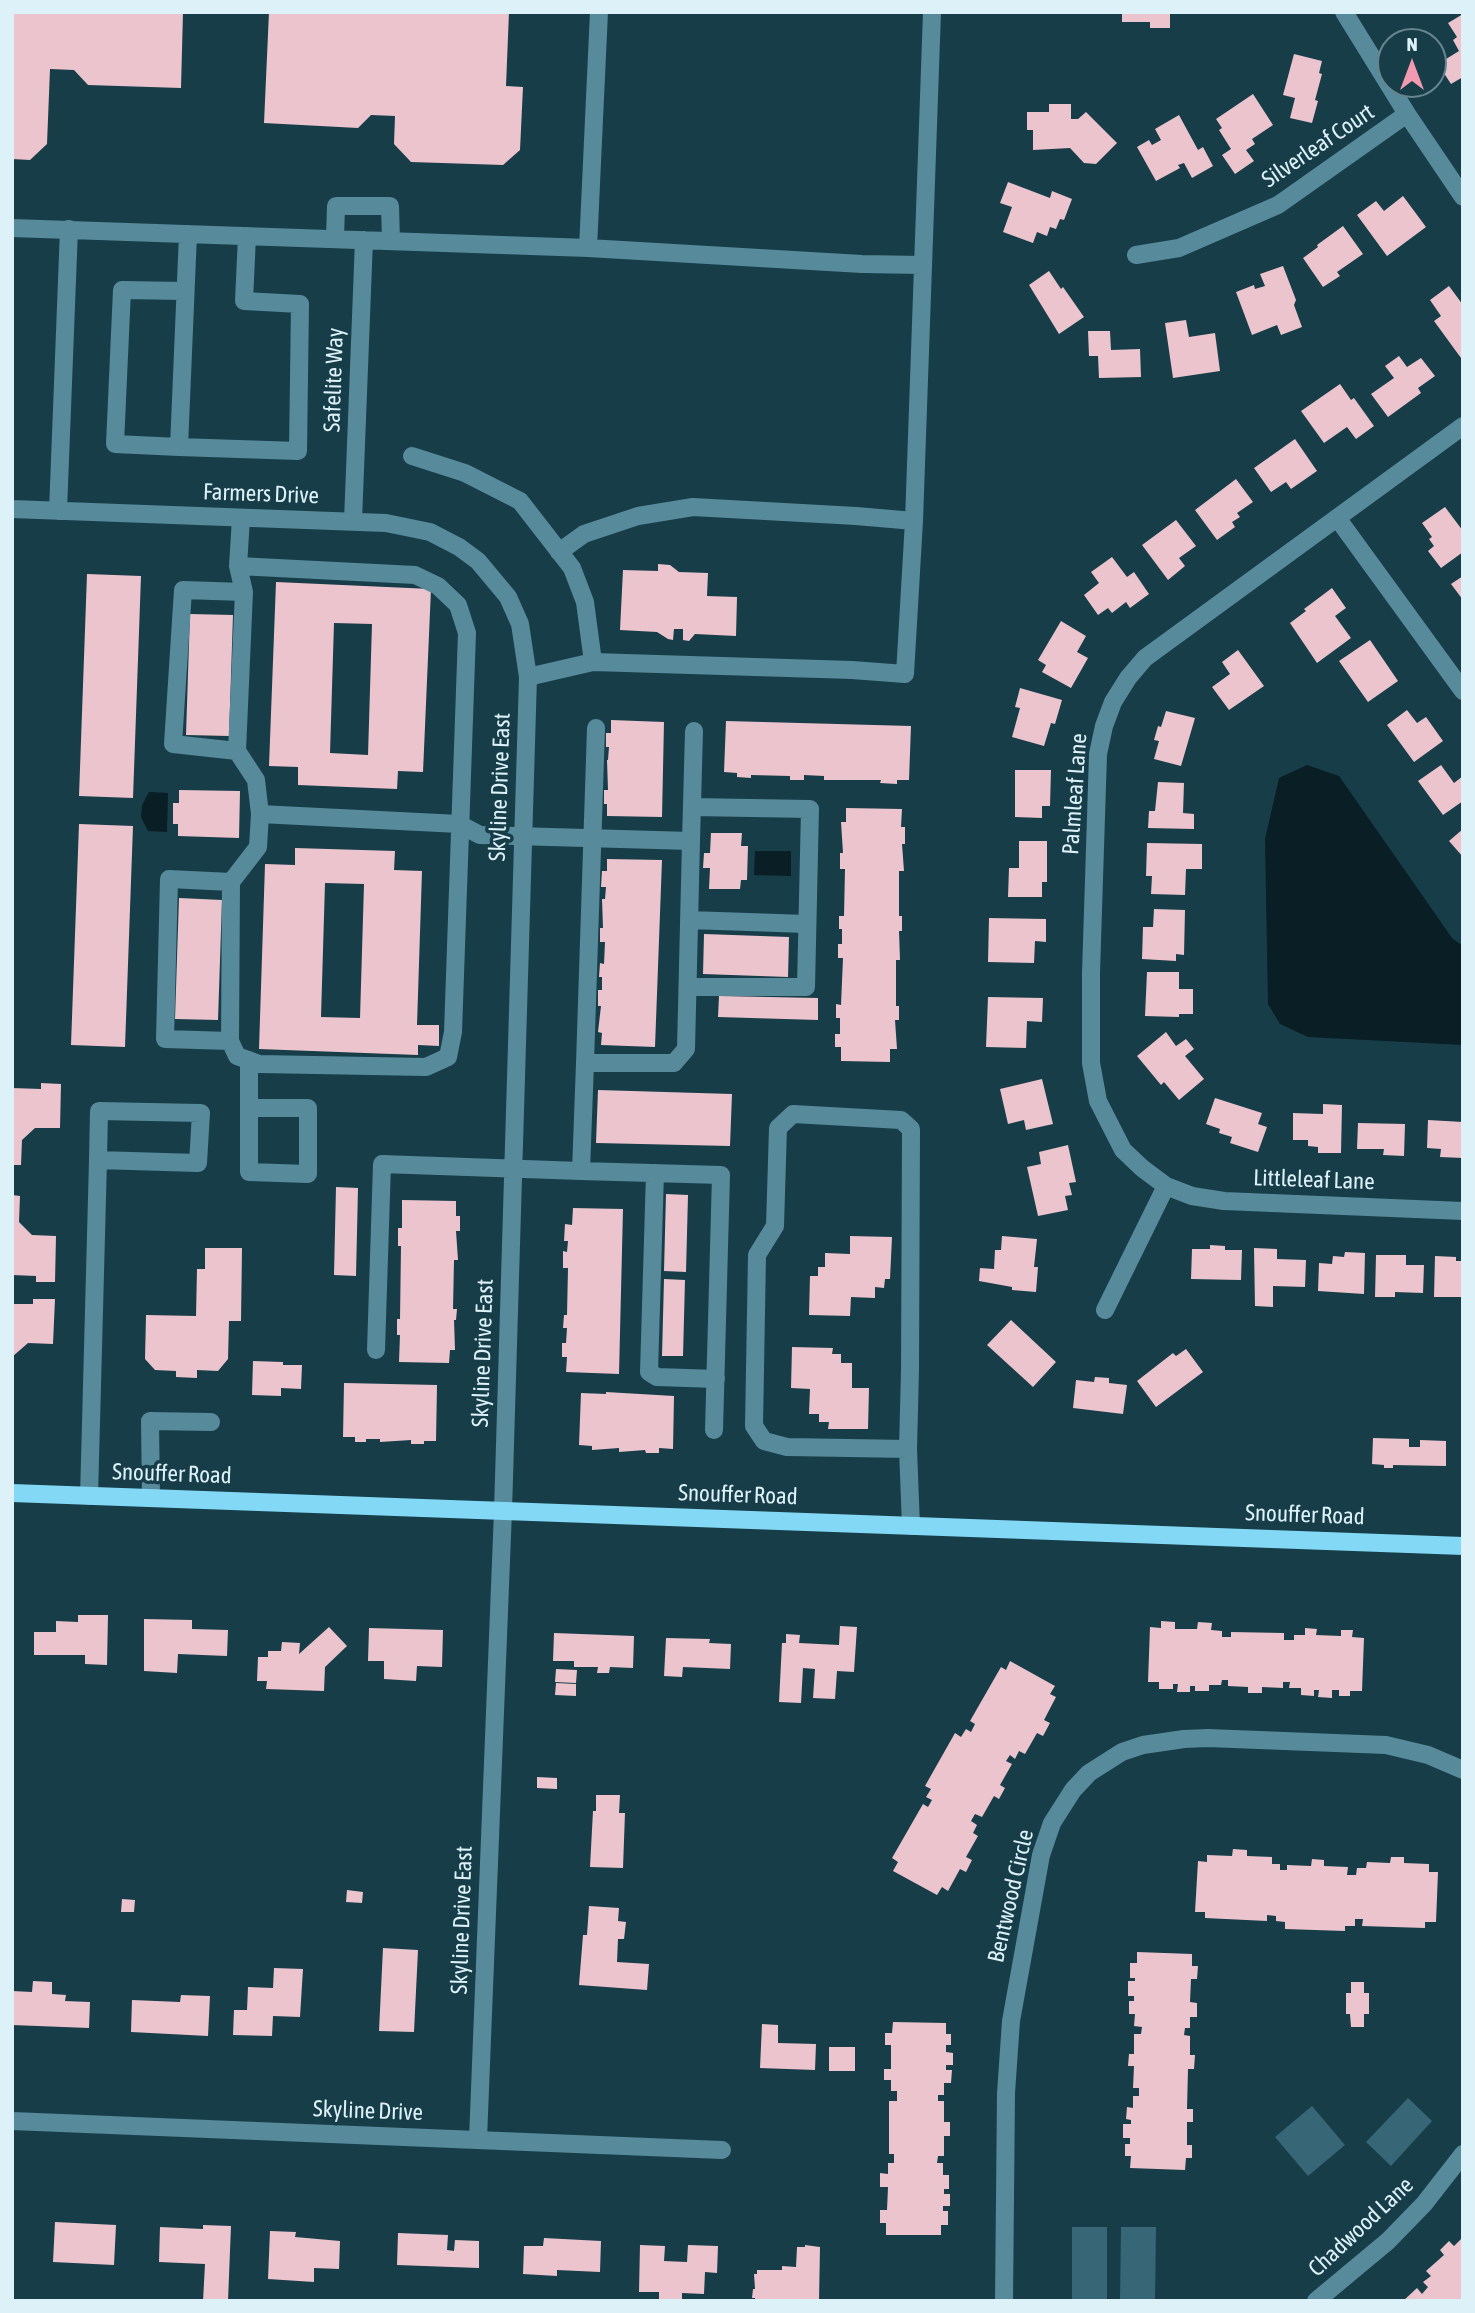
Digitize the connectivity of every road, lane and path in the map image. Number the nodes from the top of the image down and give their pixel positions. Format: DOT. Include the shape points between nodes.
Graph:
graph roads {
  1 [pos="599,12"];
  2 [pos="932,12"];
  3 [pos="1344,12"];
  4 [pos="1407,114"];
  5 [pos="1463,197"];
  6 [pos="12,228"];
  7 [pos="69,229"];
  8 [pos="188,234"];
  9 [pos="247,236"];
  10 [pos="335,239"];
  11 [pos="364,240"];
  12 [pos="391,241"];
  13 [pos="588,248"];
  14 [pos="1136,254"];
  15 [pos="922,265"];
  16 [pos="185,291"];
  17 [pos="1463,426"];
  18 [pos="179,447"];
  19 [pos="412,456"];
  20 [pos="12,509"];
  21 [pos="58,511"];
  22 [pos="240,518"];
  23 [pos="1338,519"];
  24 [pos="353,521"];
  25 [pos="914,521"];
  26 [pos="559,552"];
  27 [pos="238,566"];
  28 [pos="492,578"];
  29 [pos="244,592"];
  30 [pos="593,662"];
  31 [pos="528,677"];
  32 [pos="1463,691"];
  33 [pos="596,728"];
  34 [pos="694,731"];
  35 [pos="237,751"];
  36 [pos="692,807"];
  37 [pos="260,814"];
  38 [pos="459,824"];
  39 [pos="523,837"];
  40 [pos="592,838"];
  41 [pos="691,841"];
  42 [pos="232,882"];
  43 [pos="689,920"];
  44 [pos="807,924"];
  45 [pos="688,987"];
  46 [pos="230,1041"];
  47 [pos="249,1060"];
  48 [pos="585,1063"];
  49 [pos="249,1108"];
  50 [pos="98,1160"];
  51 [pos="513,1169"];
  52 [pos="581,1171"];
  53 [pos="655,1173"];
  54 [pos="1166,1186"];
  55 [pos="1463,1211"];
  56 [pos="1105,1310"];
  57 [pos="376,1350"];
  58 [pos="716,1379"];
  59 [pos="211,1422"];
  60 [pos="714,1430"];
  61 [pos="908,1450"];
  62 [pos="12,1493"];
  63 [pos="89,1496"];
  64 [pos="151,1498"];
  65 [pos="503,1511"];
  66 [pos="911,1526"];
  67 [pos="1463,1546"];
  68 [pos="1463,1770"];
  69 [pos="12,2121"];
  70 [pos="478,2139"];
  71 [pos="722,2150"];
  72 [pos="1463,2154"];
  73 [pos="1004,2301"];
  74 [pos="1316,2301"];
  1 -- 13 [label="street"];
  2 -- 15 [label="street"];
  3 -- 4 [label="street"];
  4 -- 5 [label="street"];
  4 -- 14 [label="street, Silverleaf Court" via="1278,205 1179,248"];
  6 -- 7 [label="street"];
  7 -- 8 [label="street"];
  7 -- 21 [label="street"];
  8 -- 9 [label="street"];
  8 -- 16 [label="street"];
  9 -- 10 [label="street"];
  9 -- 18 [label="street" via="244,301 300,303 298,450"];
  10 -- 11 [label="street"];
  10 -- 12 [label="street" via="336,206 390,206"];
  11 -- 12 [label="street"];
  11 -- 24 [label="street, Safelite Way"];
  12 -- 13 [label="street"];
  13 -- 15 [label="street"];
  15 -- 25 [label="street"];
  16 -- 18 [label="street"];
  16 -- 18 [label="street" via="122,290 115,444"];
  17 -- 23 [label="street, Palmleaf Lane"];
  19 -- 26 [label="street" via="465,473 520,501"];
  20 -- 21 [label="street, Farmers Drive"];
  21 -- 22 [label="street, Farmers Drive"];
  22 -- 24 [label="street, Farmers Drive"];
  22 -- 27 [label="street"];
  23 -- 32 [label="street"];
  23 -- 54 [label="street, Palmleaf Lane" via="1145,658 1113,702 1104,726 1098,754 1091,1063 1098,1101 1124,1150"];
  24 -- 28 [label="street, Farmers Drive" via="430,532 478,561"];
  25 -- 26 [label="street" via="693,507 638,516 583,534"];
  25 -- 30 [label="street" via="905,674"];
  26 -- 30 [label="street" via="572,568 585,602"];
  27 -- 29 [label="street"];
  27 -- 38 [label="street" via="415,575 438,586 458,605 467,633"];
  28 -- 31 [label="street, Skyline Drive East" via="508,597 520,624"];
  29 -- 35 [label="street"];
  29 -- 35 [label="street" via="183,590 173,744"];
  30 -- 31 [label="street"];
  31 -- 39 [label="street, Skyline Drive East"];
  33 -- 40 [label="street"];
  34 -- 36 [label="street"];
  35 -- 37 [label="street" via="256,780"];
  36 -- 41 [label="street"];
  36 -- 44 [label="street" via="810,809"];
  37 -- 38 [label="street"];
  37 -- 42 [label="street" via="258,847"];
  38 -- 39 [label="street" via="480,835"];
  38 -- 47 [label="street" via="453,1032 448,1057 426,1068"];
  39 -- 40 [label="street"];
  39 -- 51 [label="street, Skyline Drive East"];
  40 -- 41 [label="street"];
  40 -- 48 [label="street"];
  41 -- 43 [label="street"];
  42 -- 46 [label="street"];
  42 -- 46 [label="street" via="169,879 165,1039"];
  43 -- 44 [label="street"];
  43 -- 45 [label="street"];
  44 -- 45 [label="street" via="806,987"];
  45 -- 48 [label="street" via="686,1049 674,1063"];
  46 -- 47 [label="street" via="237,1056"];
  47 -- 49 [label="street"];
  48 -- 52 [label="street"];
  49 -- 49 [label="street" via="249,1172 308,1174 308,1108"];
  50 -- 50 [label="street" via="99,1111 201,1113 198,1163"];
  50 -- 63 [label="street"];
  51 -- 52 [label="street"];
  51 -- 57 [label="street" via="383,1164"];
  51 -- 65 [label="street, Skyline Drive East"];
  52 -- 53 [label="street"];
  53 -- 58 [label="street" via="649,1372 657,1377"];
  53 -- 58 [label="street" via="721,1175"];
  54 -- 55 [label="street, Littleleaf Lane" via="1224,1201"];
  54 -- 56 [label="street"];
  58 -- 60 [label="street"];
  59 -- 64 [label="street" via="150,1421"];
  61 -- 61 [label="street" via="911,1129 901,1120 793,1114 778,1128 775,1226 757,1255 754,1426 764,1441 787,1447"];
  61 -- 66 [label="street"];
  62 -- 63 [label="main road, Snouffer Road"];
  63 -- 64 [label="main road, Snouffer Road"];
  64 -- 65 [label="main road, Snouffer Road"];
  65 -- 66 [label="main road, Snouffer Road"];
  65 -- 70 [label="street, Skyline Drive East"];
  66 -- 67 [label="main road, Snouffer Road"];
  68 -- 73 [label="street, Bentwood Circle" via="1386,1745 1184,1739 1122,1752 1089,1773 1073,1790 1048,1831 1041,1855 1011,2021"];
  69 -- 70 [label="street, Skyline Drive"];
  70 -- 71 [label="street, Skyline Drive"];
  72 -- 74 [label="street, Chadwood Lane" via="1388,2241"];
}
